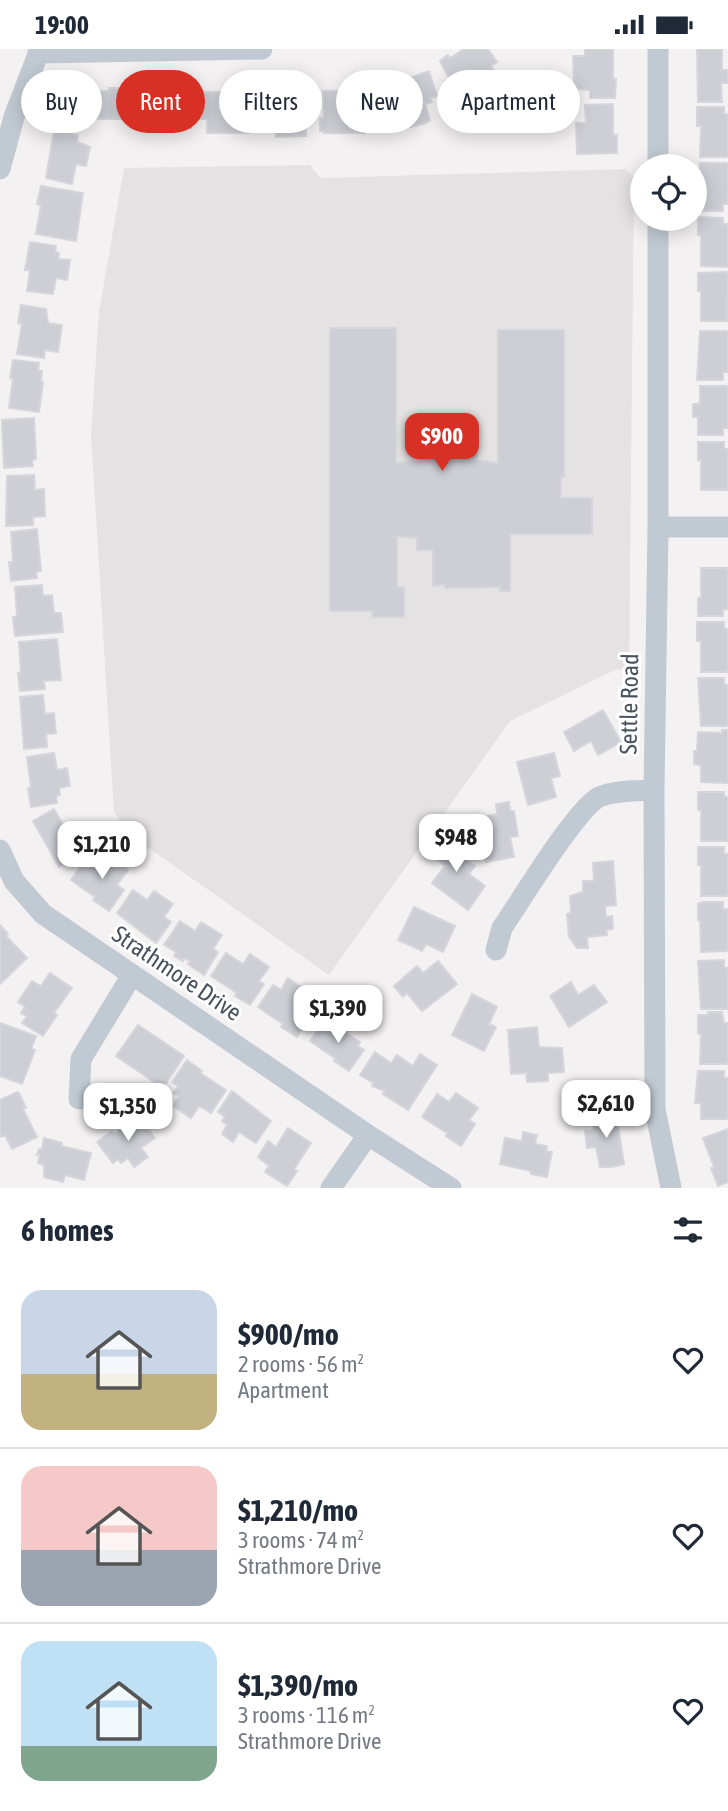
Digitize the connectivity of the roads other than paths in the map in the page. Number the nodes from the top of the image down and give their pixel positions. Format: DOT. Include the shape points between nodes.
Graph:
graph roads {
  1 [pos="262,49"];
  2 [pos="658,49"];
  3 [pos="39,51"];
  4 [pos="658,154"];
  5 [pos="0,169"];
  6 [pos="658,231"];
  7 [pos="658,527"];
  8 [pos="728,527"];
  9 [pos="653,790"];
  10 [pos="0,850"];
  11 [pos="496,950"];
  12 [pos="132,975"];
  13 [pos="79,1099"];
  14 [pos="368,1135"];
  15 [pos="331,1188"];
  16 [pos="451,1188"];
  17 [pos="671,1188"];
  1 -- 3 [label="street"];
  2 -- 4 [label="street"];
  3 -- 5 [label="street"];
  6 -- 7 [label="street, Settle Road"];
  7 -- 8 [label="street"];
  7 -- 9 [label="street, Settle Road"];
  9 -- 11 [label="street" via="599,797 580,813 502,928"];
  9 -- 17 [label="street, Settle Road" via="655,1109"];
  10 -- 12 [label="street, Strathmore Drive" via="14,881 43,914"];
  12 -- 13 [label="street" via="81,1059"];
  12 -- 14 [label="street, Strathmore Drive"];
  14 -- 15 [label="street"];
  14 -- 16 [label="street, Strathmore Drive"];
}
